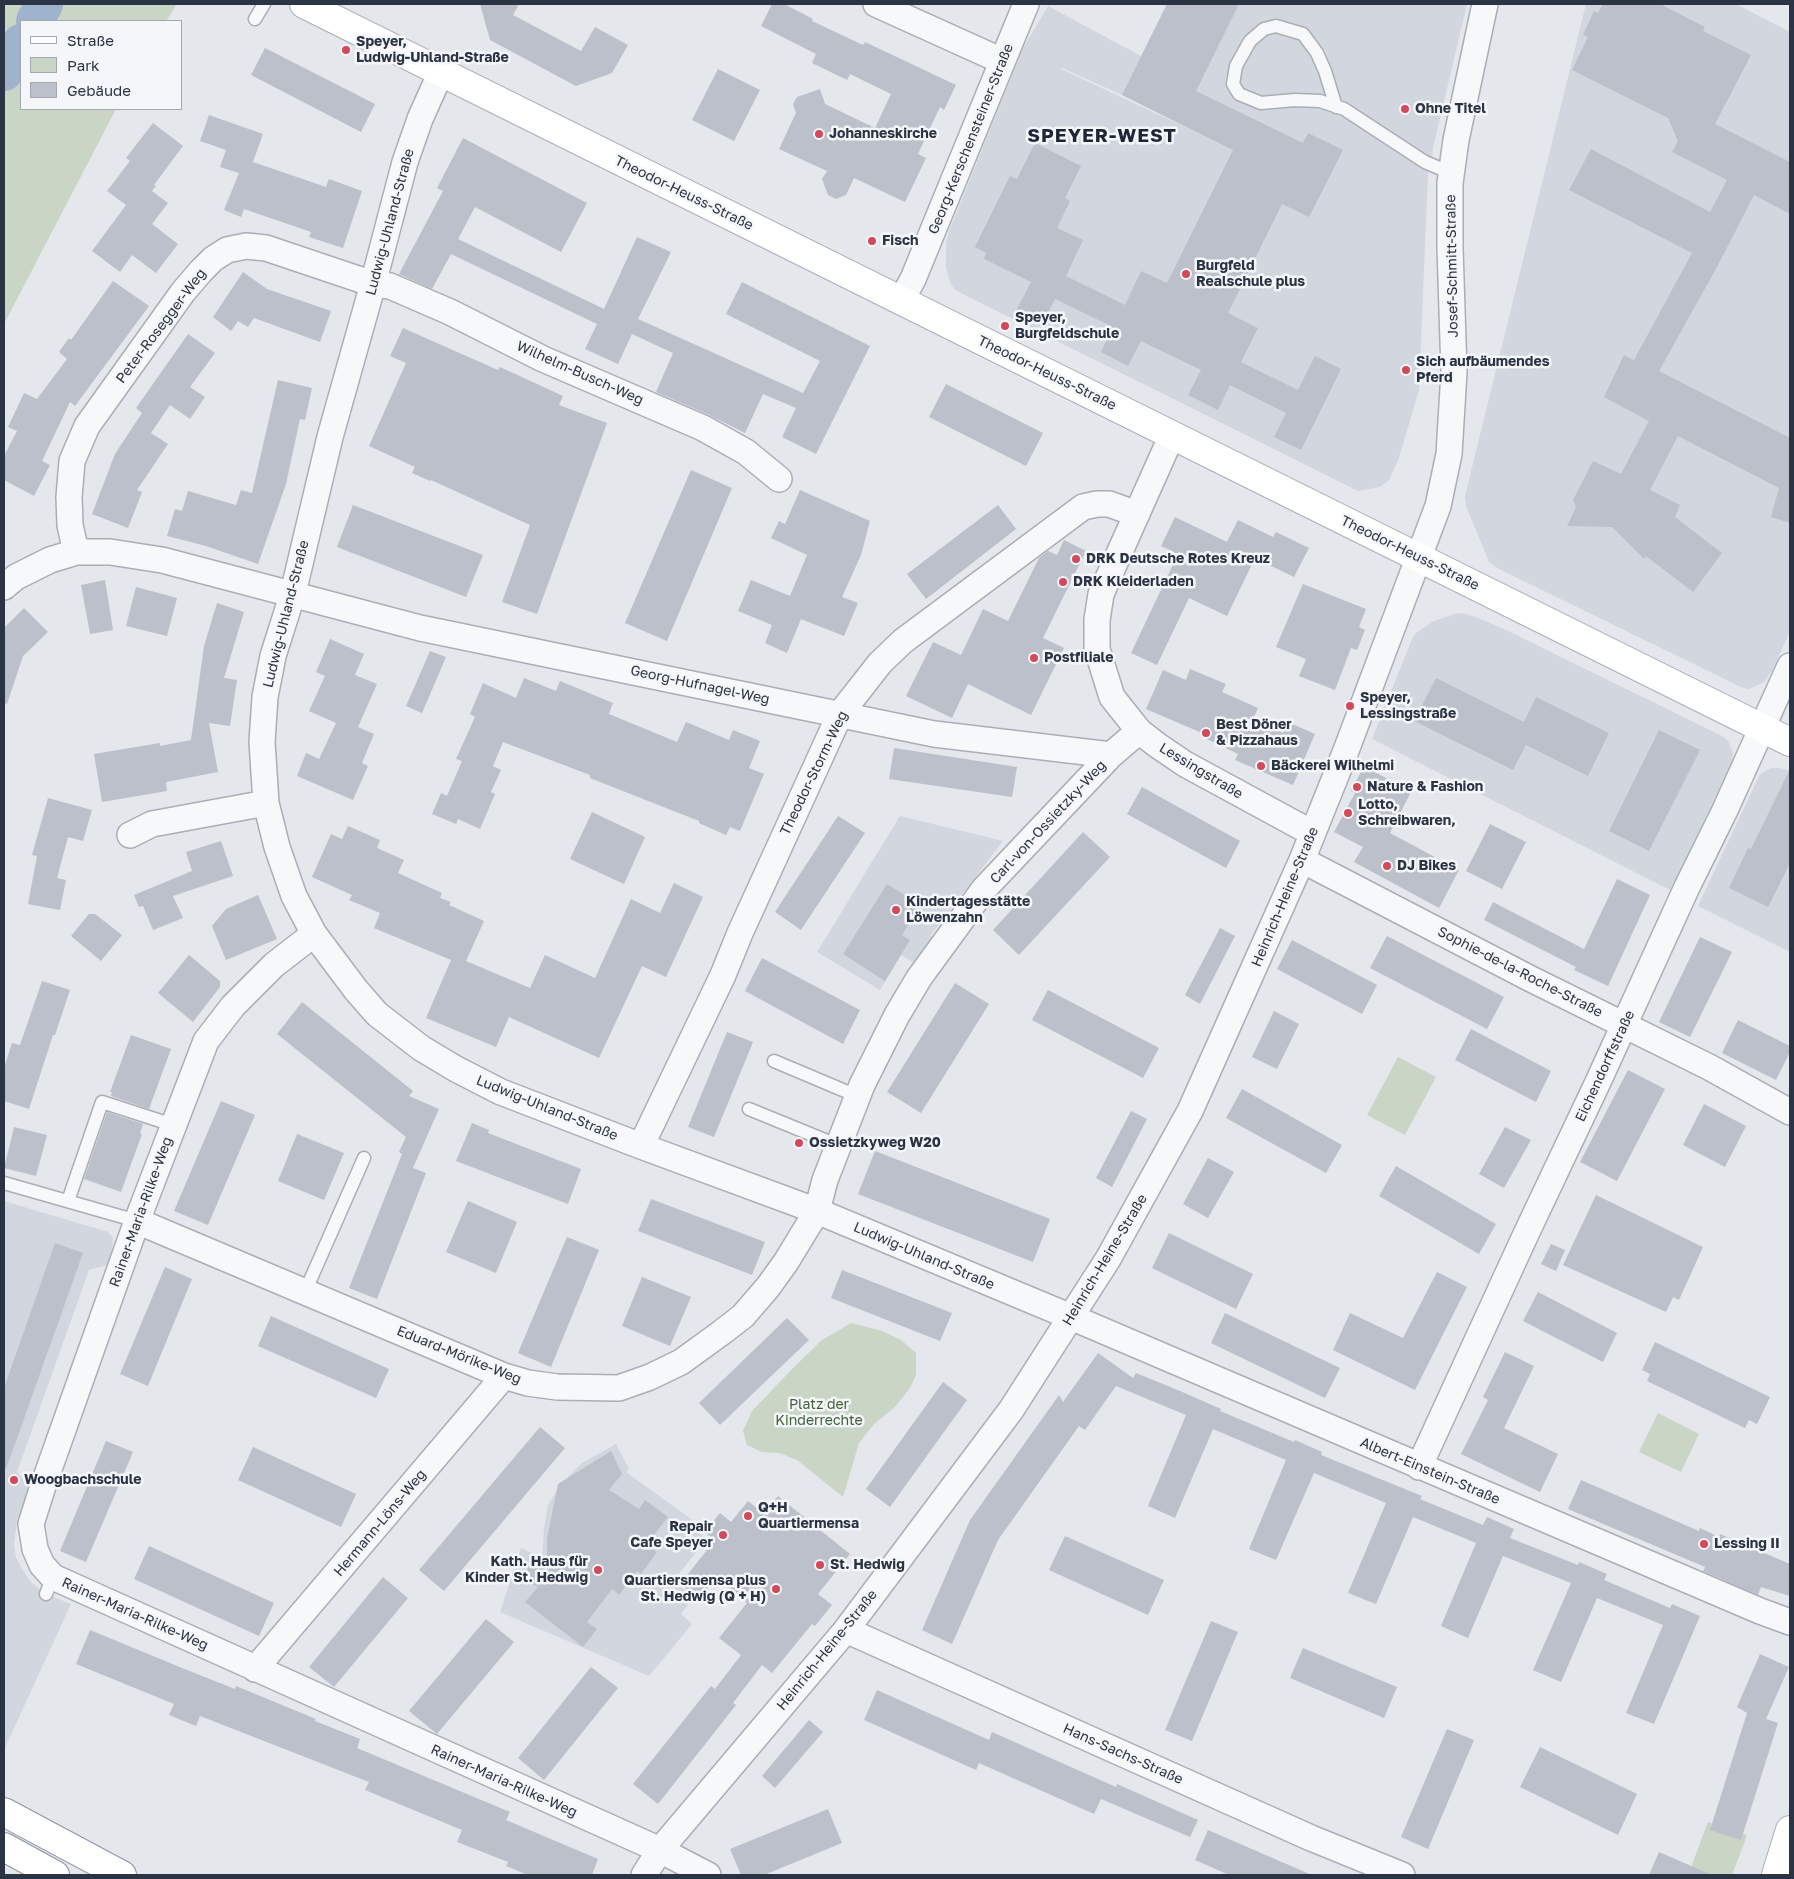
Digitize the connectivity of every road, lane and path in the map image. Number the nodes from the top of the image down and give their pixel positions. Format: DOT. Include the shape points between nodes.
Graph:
graph roads {
  1 [pos="264,4"];
  2 [pos="304,4"];
  3 [pos="876,4"];
  4 [pos="1026,4"];
  5 [pos="1485,4"];
  6 [pos="255,19"];
  7 [pos="1002,61"];
  8 [pos="442,72"];
  9 [pos="1336,106"];
  10 [pos="1451,173"];
  11 [pos="373,284"];
  12 [pos="901,301"];
  13 [pos="1172,435"];
  14 [pos="779,479"];
  15 [pos="1137,514"];
  16 [pos="76,552"];
  17 [pos="1418,557"];
  18 [pos="4,586"];
  19 [pos="293,593"];
  20 [pos="1790,666"];
  21 [pos="840,714"];
  22 [pos="1762,728"];
  23 [pos="1139,731"];
  24 [pos="1790,742"];
  25 [pos="1111,755"];
  26 [pos="266,803"];
  27 [pos="1312,833"];
  28 [pos="130,835"];
  29 [pos="1302,860"];
  30 [pos="314,934"];
  31 [pos="1624,1025"];
  32 [pos="774,1061"];
  33 [pos="857,1096"];
  34 [pos="749,1109"];
  35 [pos="1790,1112"];
  36 [pos="173,1125"];
  37 [pos="838,1145"];
  38 [pos="641,1146"];
  39 [pos="364,1158"];
  40 [pos="4,1183"];
  41 [pos="68,1202"];
  42 [pos="817,1211"];
  43 [pos="137,1221"];
  44 [pos="305,1292"];
  45 [pos="1071,1317"];
  46 [pos="504,1376"];
  47 [pos="1419,1467"];
  48 [pos="1790,1622"];
  49 [pos="846,1630"];
  50 [pos="255,1669"];
  51 [pos="4,1812"];
  52 [pos="1790,1830"];
  53 [pos="4,1847"];
  54 [pos="660,1850"];
  55 [pos="55,1875"];
  56 [pos="122,1875"];
  57 [pos="644,1875"];
  58 [pos="708,1875"];
  59 [pos="1402,1875"];
  60 [pos="1776,1875"];
  1 -- 6 [label="lane"];
  2 -- 8 [label="main road, Theodor-Heuss-Straße"];
  3 -- 7 [label="street"];
  4 -- 7 [label="street, Georg-Kerschensteiner-Straße"];
  5 -- 10 [label="street, Josef-Schmitt-Straße"];
  7 -- 12 [label="street, Georg-Kerschensteiner-Straße" via="914,279"];
  8 -- 11 [label="street, Ludwig-Uhland-Straße" via="405,162"];
  8 -- 12 [label="main road, Theodor-Heuss-Straße"];
  9 -- 9 [label="lane" via="1320,101 1261,103 1239,94 1233,84 1236,66 1250,41 1264,30 1276,26 1303,34 1325,71"];
  9 -- 10 [label="lane" via="1425,162"];
  10 -- 17 [label="street, Josef-Schmitt-Straße" via="1454,372 1449,454 1438,506"];
  11 -- 14 [label="street, Wilhelm-Busch-Weg" via="390,286 450,312 543,359 703,428 746,452"];
  11 -- 16 [label="street, Peter-Rosegger-Weg" via="266,248 246,246 227,250 213,259 183,292 87,426 72,461 68,497"];
  11 -- 19 [label="street, Ludwig-Uhland-Straße" via="330,437"];
  12 -- 13 [label="main road, Theodor-Heuss-Straße"];
  13 -- 15 [label="street, Lessingstraße"];
  13 -- 17 [label="main road, Theodor-Heuss-Straße"];
  15 -- 21 [label="street, Theodor-Storm-Weg" via="1109,504 1083,507 902,642 880,663"];
  15 -- 23 [label="street, Lessingstraße" via="1101,594 1097,649 1112,697"];
  16 -- 18 [label="street, Georg-Hufnagel-Weg" via="50,560"];
  16 -- 19 [label="street, Georg-Hufnagel-Weg" via="110,552 162,560"];
  17 -- 22 [label="main road, Theodor-Heuss-Straße"];
  17 -- 27 [label="street, Heinrich-Heine-Straße"];
  19 -- 21 [label="street, Georg-Hufnagel-Weg" via="438,632"];
  19 -- 26 [label="street, Ludwig-Uhland-Straße" via="273,656 265,697 262,742"];
  20 -- 22 [label="street, Eichendorffstraße"];
  21 -- 25 [label="street, Georg-Hufnagel-Weg" via="934,734"];
  21 -- 38 [label="street, Theodor-Storm-Weg" via="723,974"];
  22 -- 24 [label="main road, Theodor-Heuss-Straße"];
  22 -- 31 [label="street, Eichendorffstraße"];
  23 -- 25 [label="street, Carl-von-Ossietzky-Weg"];
  23 -- 27 [label="street, Lessingstraße" via="1185,764"];
  25 -- 33 [label="street, Carl-von-Ossietzky-Weg" via="984,889 896,1015"];
  26 -- 28 [label="street" via="152,824"];
  26 -- 30 [label="street, Ludwig-Uhland-Straße" via="294,896"];
  27 -- 29 [label="street, Heinrich-Heine-Straße"];
  29 -- 31 [label="street, Sophie-de-la-Roche-Straße"];
  29 -- 45 [label="street, Heinrich-Heine-Straße" via="1184,1123 1108,1259"];
  30 -- 36 [label="street, Rainer-Maria-Rilke-Weg" via="274,965 233,1006 206,1041"];
  30 -- 38 [label="street, Ludwig-Uhland-Straße" via="377,1014 421,1048 501,1092"];
  31 -- 35 [label="street, Sophie-de-la-Roche-Straße"];
  31 -- 47 [label="street, Eichendorffstraße"];
  32 -- 33 [label="lane"];
  33 -- 37 [label="street, Carl-von-Ossietzky-Weg"];
  34 -- 37 [label="lane"];
  36 -- 41 [label="lane" via="102,1102"];
  36 -- 43 [label="street, Rainer-Maria-Rilke-Weg"];
  37 -- 42 [label="street, Carl-von-Ossietzky-Weg"];
  38 -- 42 [label="street, Ludwig-Uhland-Straße"];
  39 -- 44 [label="lane"];
  40 -- 41 [label="lane"];
  41 -- 43 [label="lane"];
  42 -- 45 [label="street, Ludwig-Uhland-Straße"];
  42 -- 46 [label="street, Eduard-Mörike-Weg" via="786,1262 743,1316 681,1362 619,1388 557,1387"];
  43 -- 44 [label="street, Eduard-Mörike-Weg"];
  43 -- 50 [label="street, Rainer-Maria-Rilke-Weg" via="31,1524 35,1549 49,1586"];
  44 -- 46 [label="street, Eduard-Mörike-Weg"];
  45 -- 47 [label="street, Albert-Einstein-Straße"];
  45 -- 49 [label="street, Heinrich-Heine-Straße" via="1011,1410"];
  46 -- 50 [label="street, Hermann-Löns-Weg"];
  47 -- 48 [label="street, Albert-Einstein-Straße"];
  49 -- 54 [label="street, Heinrich-Heine-Straße"];
  49 -- 59 [label="street, Hans-Sachs-Straße" via="1311,1838"];
  50 -- 54 [label="street, Rainer-Maria-Rilke-Weg"];
  51 -- 56 [label="main road"];
  52 -- 60 [label="main road"];
  53 -- 55 [label="main road"];
  54 -- 57 [label="street, Heinrich-Heine-Straße"];
  54 -- 58 [label="street, Rainer-Maria-Rilke-Weg"];
}
